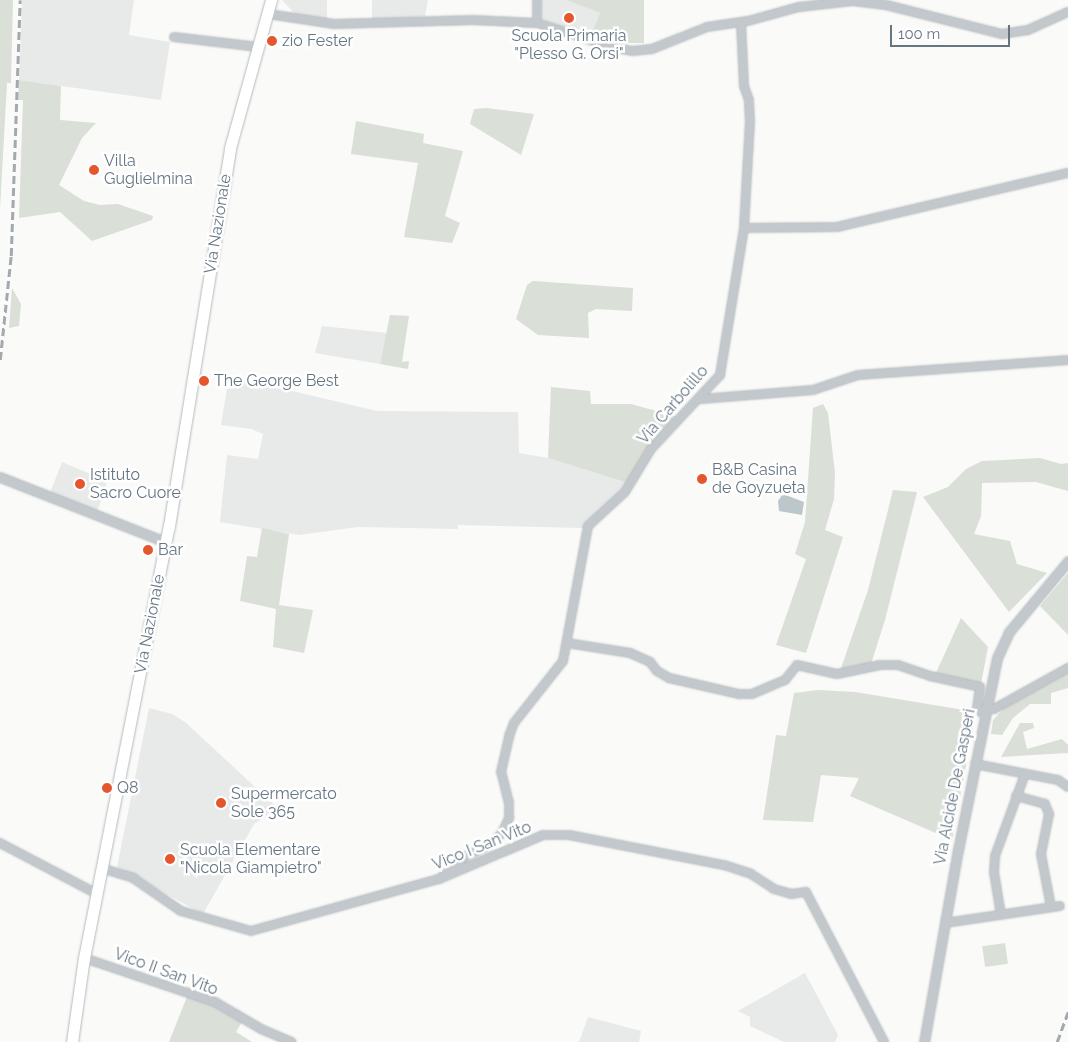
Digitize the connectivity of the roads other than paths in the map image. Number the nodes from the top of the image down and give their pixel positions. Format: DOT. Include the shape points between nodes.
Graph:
graph roads {
  1 [pos="270,0"];
  2 [pos="537,0"];
  3 [pos="853,1"];
  4 [pos="1068,12"];
  5 [pos="268,14"];
  6 [pos="741,22"];
  7 [pos="536,23"];
  8 [pos="174,37"];
  9 [pos="258,47"];
  10 [pos="1068,173"];
  11 [pos="744,228"];
  12 [pos="1068,360"];
  13 [pos="701,399"];
  14 [pos="0,477"];
  15 [pos="166,542"];
  16 [pos="1068,561"];
  17 [pos="567,643"];
  18 [pos="1068,668"];
  19 [pos="986,712"];
  20 [pos="975,764"];
  21 [pos="1026,774"];
  22 [pos="1068,787"];
  23 [pos="1016,796"];
  24 [pos="0,842"];
  25 [pos="102,868"];
  26 [pos="439,879"];
  27 [pos="97,894"];
  28 [pos="1060,906"];
  29 [pos="1051,907"];
  30 [pos="1001,915"];
  31 [pos="945,923"];
  32 [pos="84,958"];
  33 [pos="72,1042"];
  34 [pos="291,1042"];
  35 [pos="884,1042"];
  36 [pos="924,1042"];
  1 -- 5 [label="main road, Via Nazionale"];
  2 -- 7 [label="street"];
  3 -- 4 [label="street" via="886,5 1002,34 1028,30"];
  3 -- 6 [label="street" via="799,7"];
  5 -- 7 [label="street" via="334,24 474,20"];
  5 -- 9 [label="main road, Via Nazionale"];
  6 -- 7 [label="street" via="707,26 652,49 632,51 612,48"];
  6 -- 11 [label="street, Via Carbolillo" via="744,86 749,100 750,122"];
  8 -- 9 [label="street"];
  9 -- 15 [label="main road, Via Nazionale" via="230,148"];
  10 -- 11 [label="street" via="837,227"];
  11 -- 13 [label="street, Via Carbolillo" via="720,375"];
  12 -- 13 [label="street" via="858,375 813,390"];
  13 -- 17 [label="street, Via Carbolillo" via="651,449 625,492 588,526"];
  14 -- 15 [label="street"];
  15 -- 25 [label="main road, Via Nazionale"];
  16 -- 19 [label="street, Via Alcide De Gasperi" via="1002,645"];
  17 -- 19 [label="street" via="630,653 650,662 669,678 739,694 752,694 785,680 797,665 837,674 880,665 898,665 980,688 977,709"];
  17 -- 26 [label="street, Via Carbolillo" via="558,670 514,723 509,736 501,772 509,803 502,833 490,845 466,856"];
  18 -- 19 [label="street"];
  19 -- 20 [label="street, Via Alcide De Gasperi"];
  20 -- 21 [label="street"];
  20 -- 31 [label="street, Via Alcide De Gasperi"];
  21 -- 22 [label="street" via="1058,780"];
  21 -- 23 [label="street"];
  23 -- 29 [label="street" via="1045,804 1049,814 1042,854"];
  23 -- 30 [label="street" via="996,856 994,872"];
  24 -- 27 [label="street"];
  25 -- 26 [label="street, Vico I San Vito" via="133,878 182,911 251,930"];
  25 -- 27 [label="main road, Via Nazionale"];
  26 -- 35 [label="street, Vico I San Vito" via="527,840 543,835 569,835 724,865 751,874 774,889 791,894 806,892"];
  27 -- 32 [label="main road, Via Nazionale"];
  28 -- 29 [label="street"];
  29 -- 30 [label="street"];
  30 -- 31 [label="street"];
  31 -- 36 [label="street, Via Alcide De Gasperi"];
  32 -- 33 [label="main road, Via Nazionale"];
  32 -- 34 [label="street, Vico II San Vito" via="215,1002"];
}
